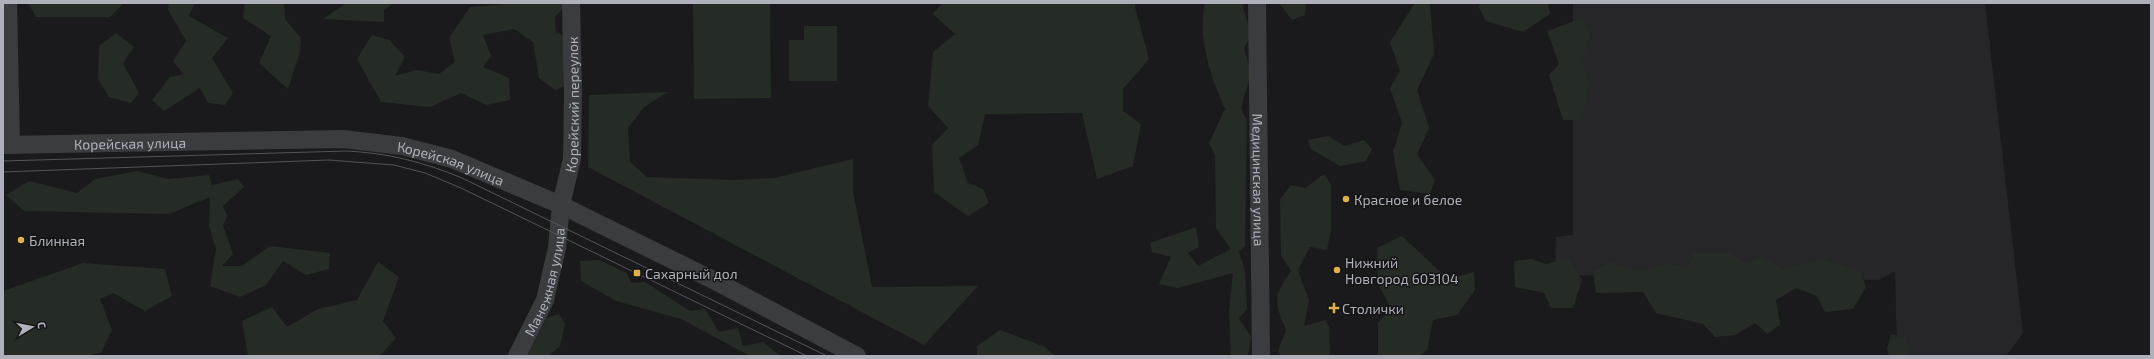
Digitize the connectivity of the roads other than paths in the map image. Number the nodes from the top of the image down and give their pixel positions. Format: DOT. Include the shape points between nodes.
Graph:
graph roads {
  1 [pos="8,3"];
  2 [pos="571,3"];
  3 [pos="1257,3"];
  4 [pos="7,145"];
  5 [pos="561,205"];
  6 [pos="517,356"];
  7 [pos="856,356"];
  8 [pos="1262,356"];
  1 -- 4 [label="street"];
  2 -- 5 [label="street, Корейский переулок" via="574,95 572,159"];
  3 -- 8 [label="street, Медицинская улица"];
  4 -- 5 [label="street, Корейская улица" via="343,139 402,146 452,159"];
  5 -- 6 [label="street, Манежная улица" via="557,248 545,300"];
  5 -- 7 [label="street, Корейская улица" via="719,283"];
}
